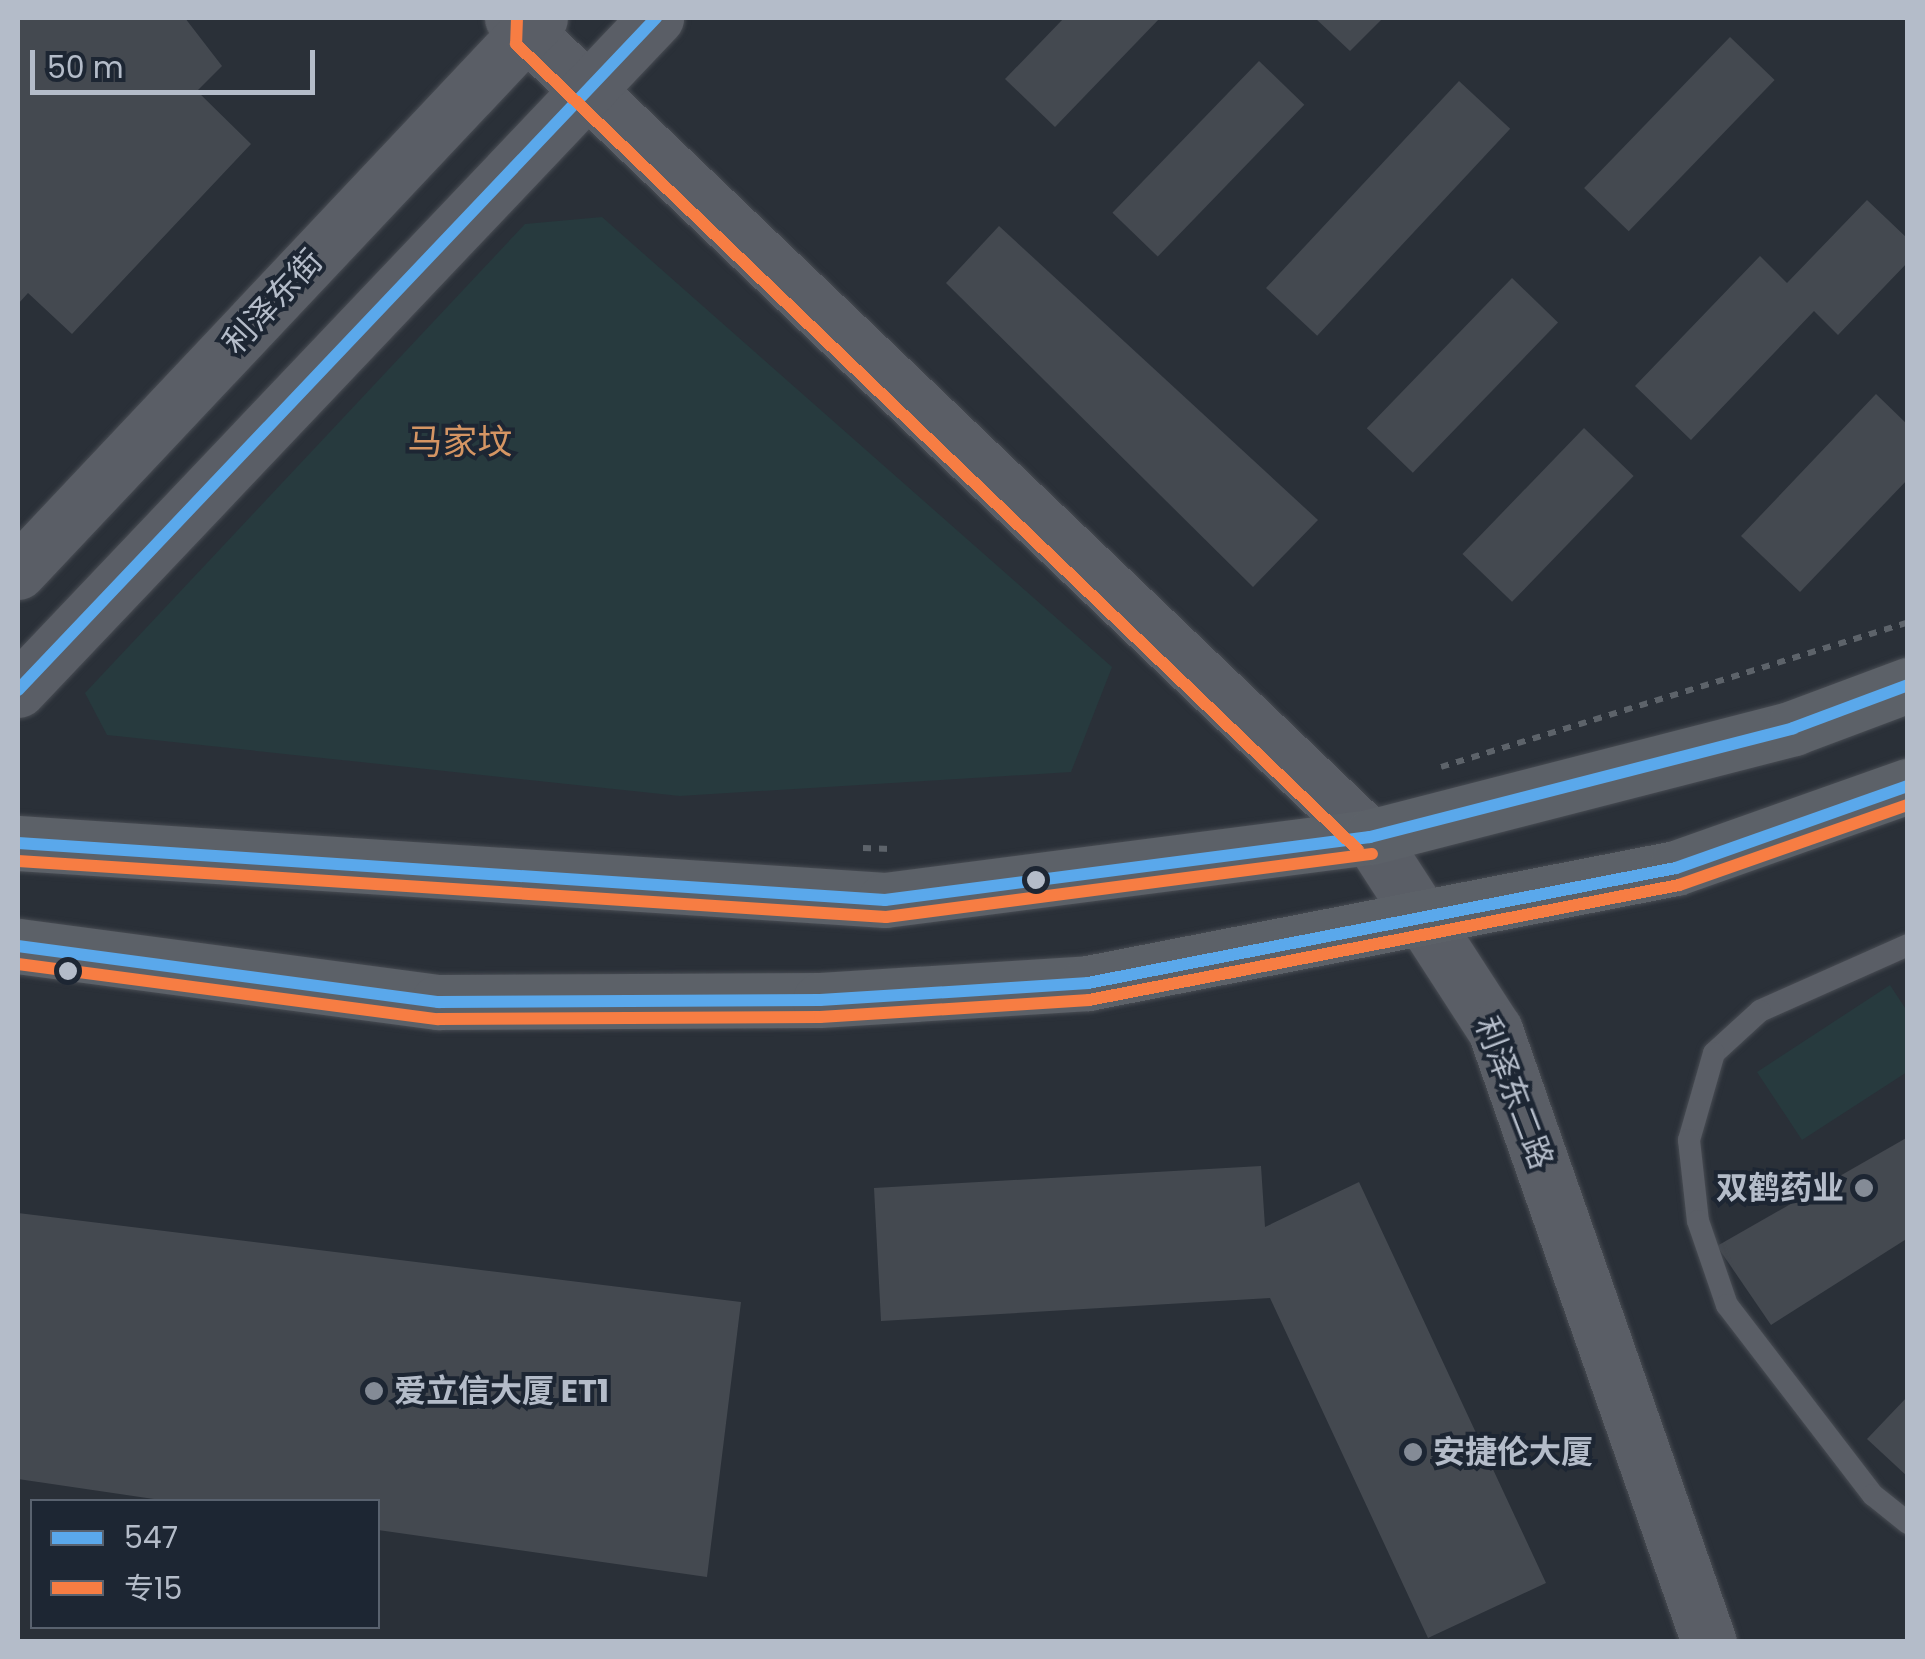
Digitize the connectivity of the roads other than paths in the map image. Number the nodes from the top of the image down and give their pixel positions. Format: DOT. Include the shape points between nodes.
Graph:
graph roads {
  1 [pos="656,18"];
  2 [pos="527,22"];
  3 [pos="588,89"];
  4 [pos="18,572"];
  5 [pos="1908,684"];
  6 [pos="18,690"];
  7 [pos="1908,786"];
  8 [pos="1370,836"];
  9 [pos="18,843"];
  10 [pos="1427,918"];
  11 [pos="1908,945"];
  12 [pos="18,946"];
  13 [pos="1908,1523"];
  14 [pos="1709,1642"];
  1 -- 3 [label="street"];
  2 -- 3 [label="street, 利泽东二路"];
  2 -- 4 [label="street, 利泽东街"];
  3 -- 6 [label="street"];
  3 -- 8 [label="street, 利泽东二路"];
  5 -- 8 [label="main road" via="1793,728"];
  7 -- 10 [label="main road" via="1676,868"];
  8 -- 9 [label="main road" via="885,900"];
  8 -- 10 [label="street, 利泽东二路"];
  10 -- 12 [label="main road" via="1088,983 820,1000 438,1002"];
  10 -- 14 [label="street, 利泽东二路" via="1496,1030"];
  11 -- 13 [label="lane" via="1760,1010 1714,1053 1689,1140 1698,1221 1727,1305 1873,1495"];
}
